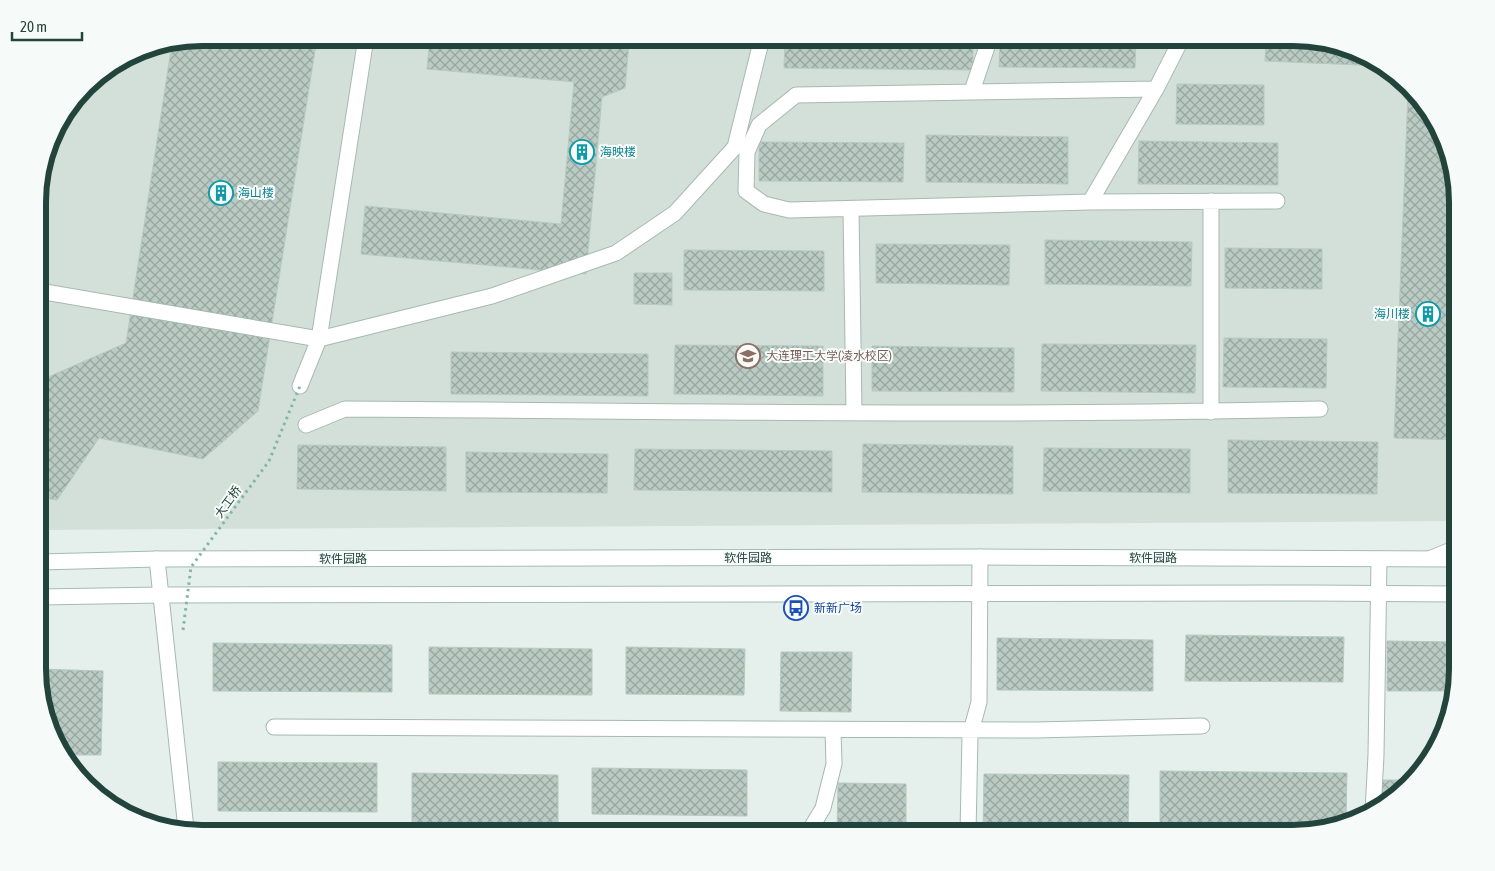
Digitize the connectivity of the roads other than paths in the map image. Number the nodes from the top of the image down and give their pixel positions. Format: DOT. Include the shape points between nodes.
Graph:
graph roads {
  1 [pos="365,46"];
  2 [pos="760,46"];
  3 [pos="987,46"];
  4 [pos="1178,46"];
  5 [pos="1156,89"];
  6 [pos="972,91"];
  7 [pos="1211,201"];
  8 [pos="1277,201"];
  9 [pos="1090,202"];
  10 [pos="851,208"];
  11 [pos="46,291"];
  12 [pos="319,339"];
  13 [pos="300,386"];
  14 [pos="1320,409"];
  15 [pos="854,412"];
  16 [pos="1211,412"];
  17 [pos="306,424"];
  18 [pos="1448,547"];
  19 [pos="980,557"];
  20 [pos="156,559"];
  21 [pos="1448,559"];
  22 [pos="1379,560"];
  23 [pos="1422,560"];
  24 [pos="46,562"];
  25 [pos="1379,593"];
  26 [pos="980,594"];
  27 [pos="1448,594"];
  28 [pos="161,595"];
  29 [pos="46,597"];
  30 [pos="1202,726"];
  31 [pos="274,727"];
  32 [pos="833,730"];
  33 [pos="972,730"];
  34 [pos="1373,803"];
  35 [pos="185,823"];
  36 [pos="813,824"];
  37 [pos="968,824"];
  1 -- 12 [label="street"];
  2 -- 12 [label="street" via="734,147 675,213 616,253 492,296"];
  3 -- 6 [label="street"];
  4 -- 5 [label="street"];
  5 -- 6 [label="street"];
  5 -- 9 [label="street"];
  6 -- 10 [label="street" via="796,95 759,125 747,152 746,190 764,204 789,210"];
  7 -- 8 [label="street"];
  7 -- 9 [label="street"];
  7 -- 16 [label="street"];
  9 -- 10 [label="street"];
  10 -- 15 [label="street"];
  11 -- 12 [label="street"];
  12 -- 13 [label="street"];
  14 -- 16 [label="street"];
  15 -- 16 [label="street"];
  15 -- 17 [label="street" via="344,409"];
  18 -- 23 [label="lane"];
  19 -- 20 [label="street, 软件园路"];
  19 -- 22 [label="street, 软件园路"];
  19 -- 26 [label="street"];
  20 -- 24 [label="street, 软件园路"];
  20 -- 28 [label="street"];
  21 -- 23 [label="street, 软件园路"];
  22 -- 23 [label="street, 软件园路"];
  22 -- 25 [label="street"];
  25 -- 26 [label="street"];
  25 -- 27 [label="street"];
  25 -- 34 [label="street"];
  26 -- 28 [label="street"];
  26 -- 33 [label="street" via="979,702"];
  28 -- 29 [label="street"];
  28 -- 35 [label="street"];
  30 -- 33 [label="street"];
  31 -- 32 [label="street"];
  32 -- 33 [label="street"];
  32 -- 36 [label="street" via="834,764 823,808"];
  33 -- 37 [label="street"];
}
